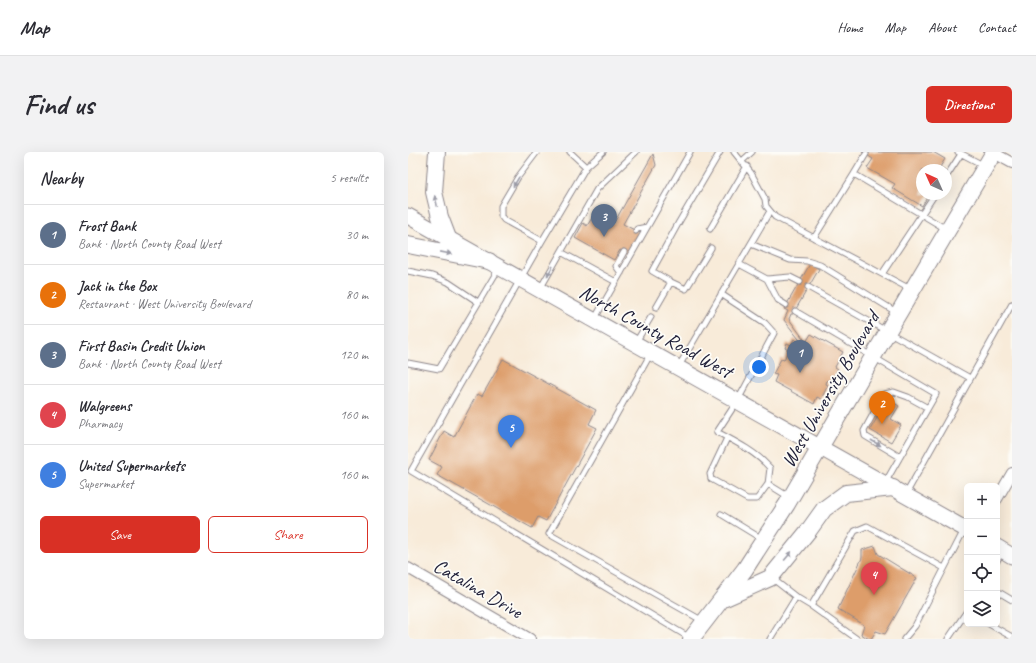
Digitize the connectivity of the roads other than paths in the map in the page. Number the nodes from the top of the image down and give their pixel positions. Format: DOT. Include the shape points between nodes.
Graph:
graph roads {
  1 [pos="437,152"];
  2 [pos="537,152"];
  3 [pos="570,152"];
  4 [pos="603,152"];
  5 [pos="636,152"];
  6 [pos="690,152"];
  7 [pos="720,152"];
  8 [pos="734,152"];
  9 [pos="752,152"];
  10 [pos="960,153"];
  11 [pos="866,154"];
  12 [pos="991,157"];
  13 [pos="742,161"];
  14 [pos="1012,163"];
  15 [pos="747,166"];
  16 [pos="586,167"];
  17 [pos="952,167"];
  18 [pos="854,174"];
  19 [pos="931,200"];
  20 [pos="770,211"];
  21 [pos="921,215"];
  22 [pos="408,216"];
  23 [pos="647,227"];
  24 [pos="710,229"];
  25 [pos="948,230"];
  26 [pos="636,231"];
  27 [pos="448,238"];
  28 [pos="814,238"];
  29 [pos="542,241"];
  30 [pos="751,244"];
  31 [pos="408,245"];
  32 [pos="711,248"];
  33 [pos="561,252"];
  34 [pos="624,252"];
  35 [pos="494,264"];
  36 [pos="739,264"];
  37 [pos="408,271"];
  38 [pos="621,273"];
  39 [pos="882,274"];
  40 [pos="521,279"];
  41 [pos="767,279"];
  42 [pos="616,282"];
  43 [pos="672,282"];
  44 [pos="800,282"];
  45 [pos="808,287"];
  46 [pos="539,289"];
  47 [pos="912,291"];
  48 [pos="721,294"];
  49 [pos="478,302"];
  50 [pos="1012,304"];
  51 [pos="786,306"];
  52 [pos="656,308"];
  53 [pos="794,311"];
  54 [pos="899,313"];
  55 [pos="651,317"];
  56 [pos="594,320"];
  57 [pos="888,331"];
  58 [pos="635,343"];
  59 [pos="652,352"];
  60 [pos="873,357"];
  61 [pos="408,363"];
  62 [pos="679,367"];
  63 [pos="970,378"];
  64 [pos="738,400"];
  65 [pos="928,408"];
  66 [pos="727,438"];
  67 [pos="821,446"];
  68 [pos="900,457"];
  69 [pos="1012,473"];
  70 [pos="768,484"];
  71 [pos="894,489"];
  72 [pos="1000,494"];
  73 [pos="791,498"];
  74 [pos="721,514"];
  75 [pos="964,528"];
  76 [pos="964,533"];
  77 [pos="764,540"];
  78 [pos="408,568"];
  79 [pos="944,568"];
  80 [pos="770,578"];
  81 [pos="1000,593"];
  82 [pos="796,597"];
  83 [pos="722,599"];
  84 [pos="1012,600"];
  85 [pos="811,606"];
  86 [pos="964,615"];
  87 [pos="704,622"];
  88 [pos="994,627"];
  89 [pos="1012,637"];
  90 [pos="855,638"];
  91 [pos="530,639"];
  92 [pos="691,639"];
  93 [pos="770,639"];
  94 [pos="904,639"];
  95 [pos="948,639"];
  27 -- 1 [label="main road, one-way" via="434,192"];
  2 -- 29 [label="lane, one-way" via="501,206 501,216"];
  3 -- 16 [label="lane"];
  4 -- 16 [label="lane"];
  5 -- 33 [label="lane" via="597,188"];
  6 -- 23 [label="lane"];
  7 -- 43 [label="lane" via="652,271"];
  8 -- 13 [label="lane"];
  9 -- 13 [label="lane"];
  10 -- 12 [label="lane"];
  10 -- 17 [label="lane"];
  11 -- 18 [label="lane"];
  12 -- 14 [label="street"];
  12 -- 25 [label="main road, West University Boulevard"];
  13 -- 15 [label="lane"];
  15 -- 20 [label="lane"];
  15 -- 24 [label="lane"];
  16 -- 29 [label="lane"];
  18 -- 21 [label="lane"];
  18 -- 28 [label="lane"];
  19 -- 21 [label="lane"];
  20 -- 28 [label="lane" via="775,217"];
  20 -- 30 [label="lane"];
  21 -- 25 [label="lane"];
  21 -- 39 [label="lane"];
  22 -- 27 [label="main road, North County Road West"];
  23 -- 26 [label="lane" via="637,228"];
  23 -- 38 [label="lane"];
  25 -- 47 [label="main road, West University Boulevard"];
  27 -- 35 [label="main road, North County Road West"];
  28 -- 39 [label="lane"];
  29 -- 40 [label="lane"];
  30 -- 36 [label="lane"];
  30 -- 54 [label="lane" via="790,260 807,260 820,265"];
  31 -- 35 [label="main road, one-way"];
  32 -- 43 [label="lane" via="686,289"];
  33 -- 42 [label="lane"];
  33 -- 46 [label="lane, one-way"];
  34 -- 38 [label="lane" via="616,266"];
  35 -- 40 [label="main road, North County Road West"];
  35 -- 49 [label="lane"];
  36 -- 41 [label="lane"];
  36 -- 48 [label="lane"];
  37 -- 49 [label="lane" via="448,282"];
  38 -- 42 [label="lane"];
  39 -- 47 [label="lane"];
  40 -- 46 [label="main road, North County Road West"];
  40 -- 92 [label="lane" via="411,471"];
  41 -- 44 [label="lane" via="790,277"];
  41 -- 51 [label="lane" via="778,300"];
  42 -- 56 [label="lane"];
  43 -- 52 [label="lane"];
  45 -- 57 [label="lane"];
  46 -- 56 [label="main road, North County Road West"];
  47 -- 54 [label="main road, West University Boulevard"];
  48 -- 62 [label="lane"];
  48 -- 64 [label="lane" via="765,323 774,334"];
  49 -- 61 [label="lane" via="439,369"];
  50 -- 63 [label="lane"];
  53 -- 60 [label="lane"];
  54 -- 57 [label="main road, West University Boulevard"];
  55 -- 58 [label="lane"];
  56 -- 58 [label="main road, North County Road West"];
  57 -- 60 [label="main road, West University Boulevard"];
  57 -- 63 [label="lane"];
  58 -- 59 [label="main road, North County Road West"];
  59 -- 62 [label="main road, North County Road West"];
  59 -- 87 [label="lane" via="550,534"];
  60 -- 65 [label="lane" via="936,394"];
  60 -- 67 [label="main road, West University Boulevard"];
  62 -- 64 [label="main road, North County Road West"];
  63 -- 71 [label="lane"];
  64 -- 66 [label="lane" via="717,432"];
  64 -- 67 [label="main road, North County Road West"];
  65 -- 68 [label="lane"];
  65 -- 68 [label="lane, one-way" via="894,392 884,394 864,431 865,436"];
  66 -- 70 [label="lane" via="763,459 770,468"];
  66 -- 70 [label="lane" via="710,474 711,479 746,499 757,499"];
  67 -- 71 [label="main road, North County Road West"];
  67 -- 73 [label="main road, West University Boulevard"];
  68 -- 71 [label="lane"];
  69 -- 72 [label="street"];
  70 -- 73 [label="lane"];
  71 -- 75 [label="main road, North County Road West"];
  80 -- 71 [label="main road, one-way" via="824,509 846,493"];
  73 -- 77 [label="main road, West University Boulevard"];
  74 -- 77 [label="lane"];
  76 -- 79 [label="lane"];
  77 -- 83 [label="main road, West University Boulevard"];
  78 -- 91 [label="street, Catalina Drive"];
  79 -- 85 [label="lane" via="867,526 855,531"];
  79 -- 94 [label="lane" via="915,626"];
  80 -- 82 [label="lane"];
  80 -- 83 [label="main road"];
  81 -- 84 [label="lane"];
  82 -- 85 [label="lane"];
  82 -- 93 [label="lane"];
  83 -- 87 [label="main road, West University Boulevard"];
  85 -- 90 [label="lane"];
  86 -- 95 [label="lane"];
  87 -- 92 [label="main road, West University Boulevard"];
  88 -- 89 [label="lane"];
}
